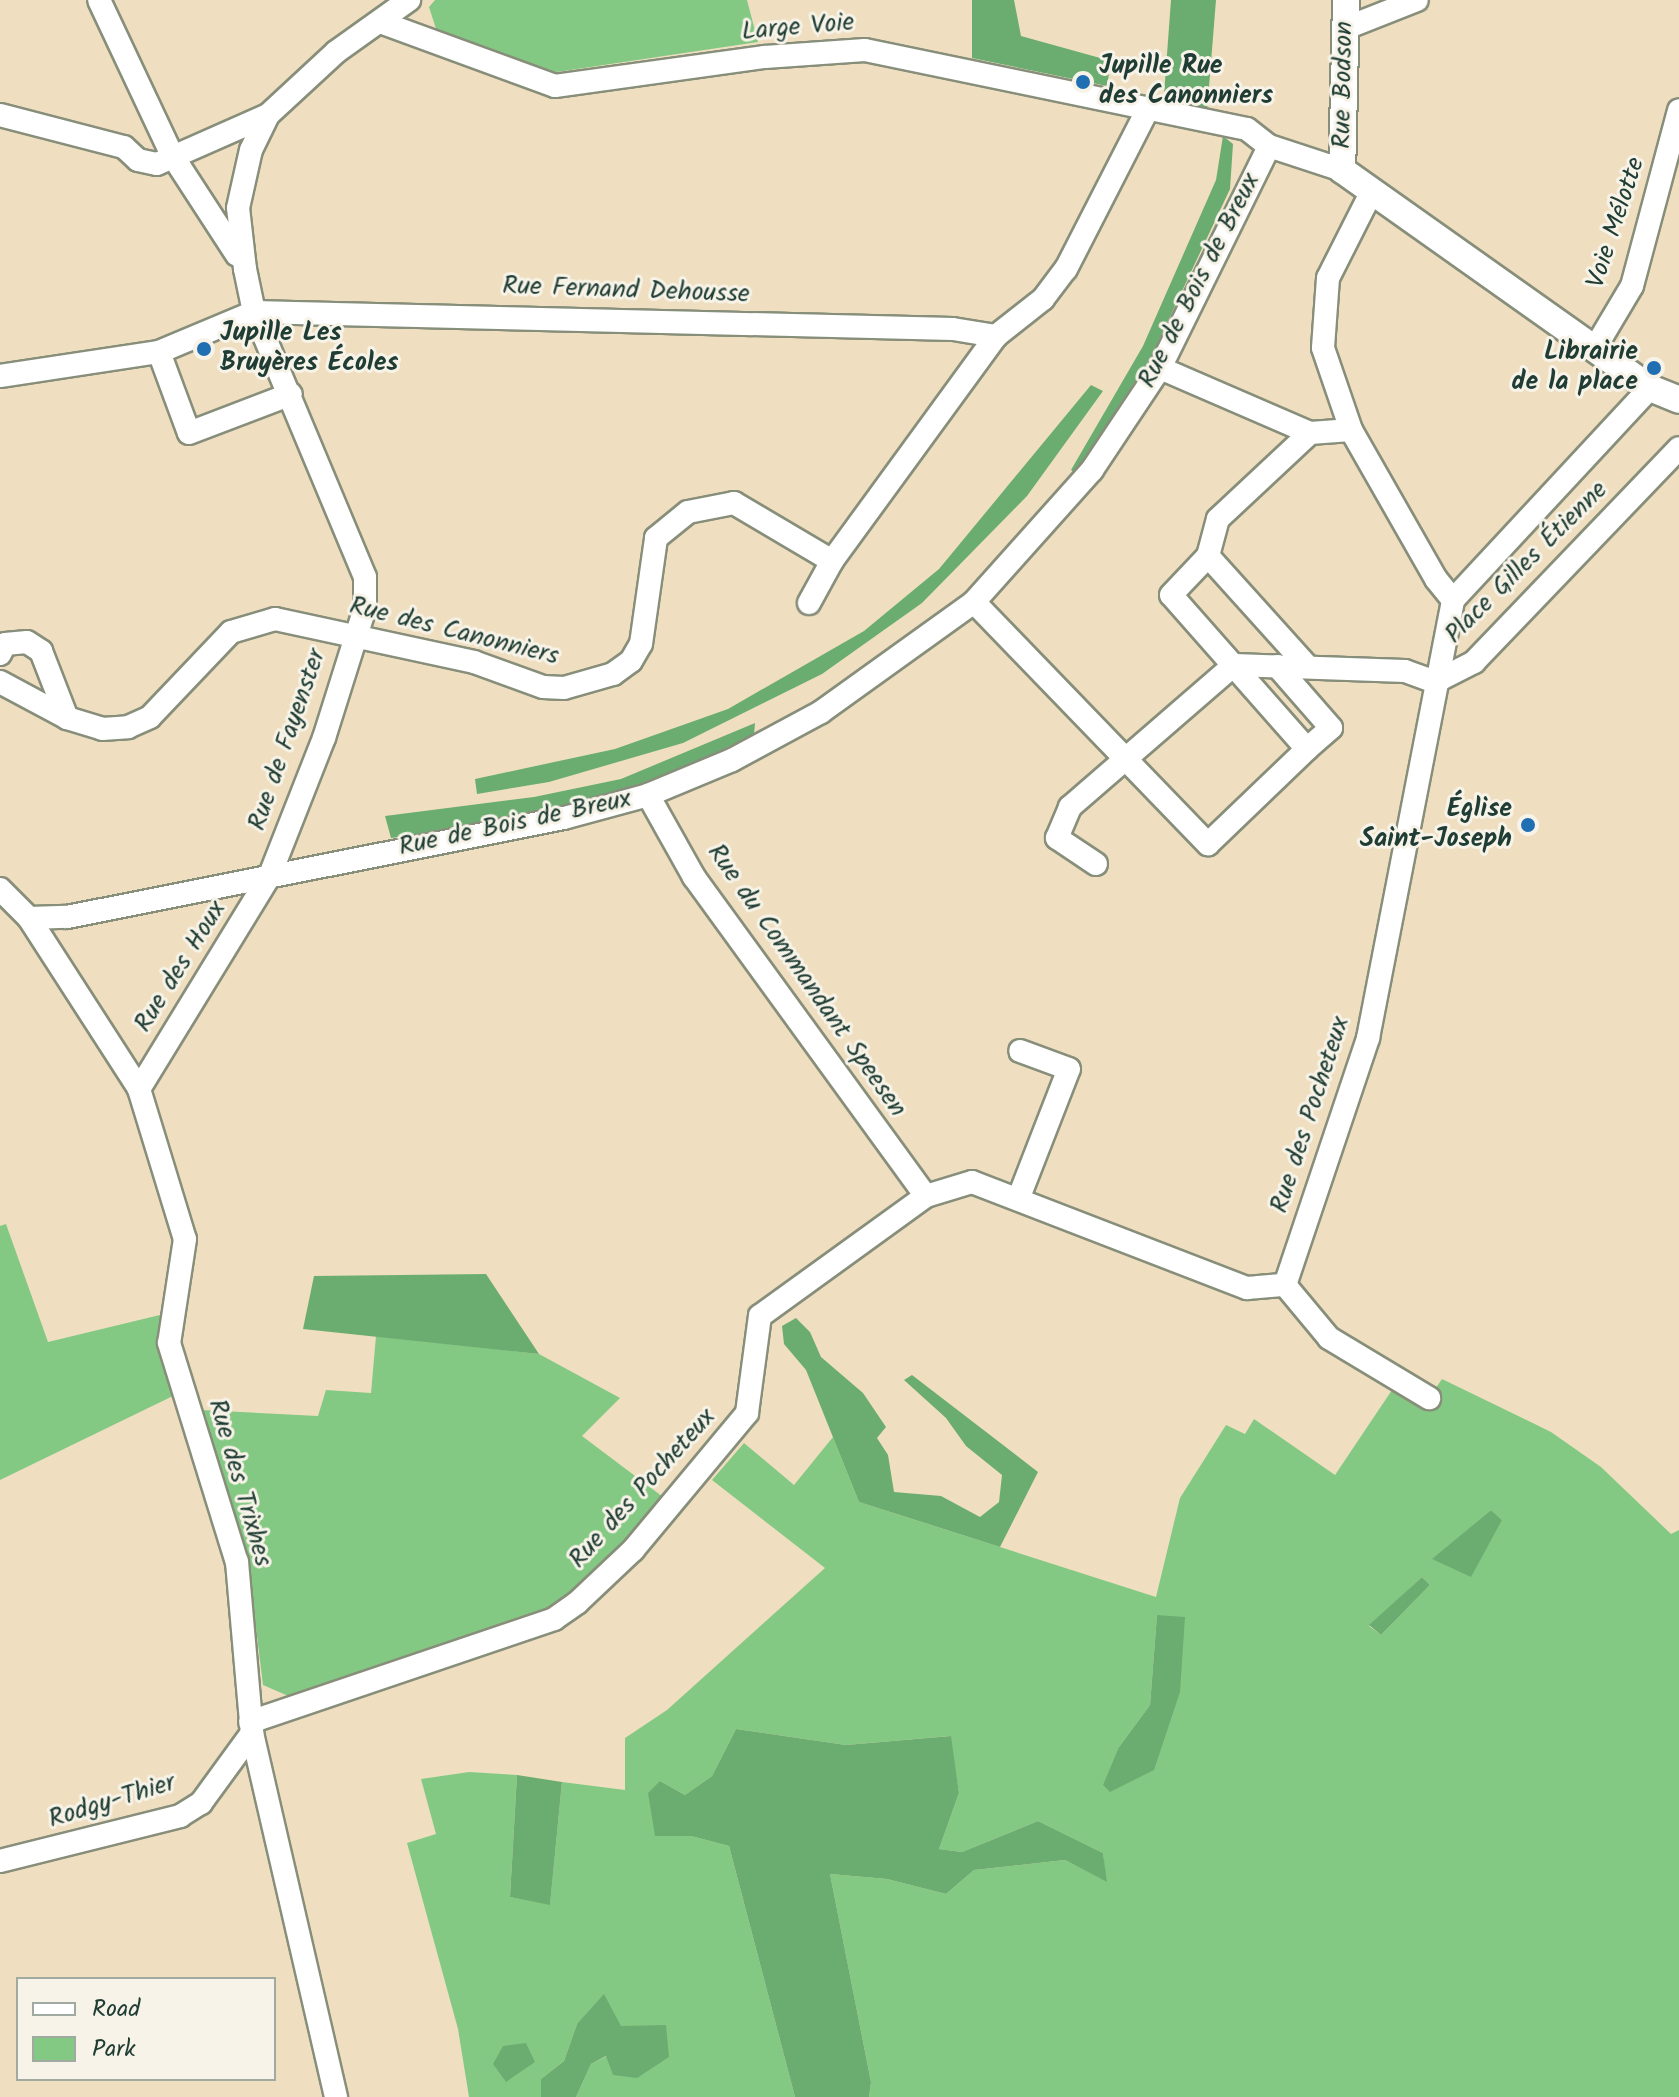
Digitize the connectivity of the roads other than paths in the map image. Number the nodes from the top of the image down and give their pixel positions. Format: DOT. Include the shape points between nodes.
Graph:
graph roads {
  1 [pos="99,0"];
  2 [pos="409,0"];
  3 [pos="1346,0"];
  4 [pos="1417,0"];
  5 [pos="380,22"];
  6 [pos="1346,28"];
  7 [pos="1148,109"];
  8 [pos="1679,110"];
  9 [pos="0,115"];
  10 [pos="268,115"];
  11 [pos="1269,146"];
  12 [pos="172,155"];
  13 [pos="1342,170"];
  14 [pos="1372,191"];
  15 [pos="245,269"];
  16 [pos="254,312"];
  17 [pos="996,336"];
  18 [pos="1595,348"];
  19 [pos="159,352"];
  20 [pos="1160,368"];
  21 [pos="0,376"];
  22 [pos="1650,388"];
  23 [pos="291,394"];
  24 [pos="1679,400"];
  25 [pos="1351,430"];
  26 [pos="1310,433"];
  27 [pos="1679,448"];
  28 [pos="1208,556"];
  29 [pos="832,561"];
  30 [pos="1453,600"];
  31 [pos="974,602"];
  32 [pos="809,603"];
  33 [pos="354,635"];
  34 [pos="0,654"];
  35 [pos="1234,665"];
  36 [pos="1277,666"];
  37 [pos="1308,667"];
  38 [pos="0,682"];
  39 [pos="1435,682"];
  40 [pos="67,718"];
  41 [pos="1307,749"];
  42 [pos="1127,759"];
  43 [pos="648,795"];
  44 [pos="1096,864"];
  45 [pos="270,875"];
  46 [pos="0,889"];
  47 [pos="29,918"];
  48 [pos="1020,1051"];
  49 [pos="139,1089"];
  50 [pos="926,1196"];
  51 [pos="1019,1197"];
  52 [pos="1285,1285"];
  53 [pos="1429,1398"];
  54 [pos="251,1727"];
  55 [pos="0,1861"];
  56 [pos="336,2097"];
  1 -- 12 [label="street"];
  2 -- 5 [label="street"];
  3 -- 6 [label="street, Rue Bodson"];
  4 -- 6 [label="street"];
  5 -- 7 [label="street, Large Voie" via="555,86 765,57 865,50"];
  5 -- 10 [label="street" via="336,52"];
  6 -- 13 [label="street, Rue Bodson"];
  7 -- 11 [label="street, Large Voie" via="1247,129"];
  7 -- 17 [label="street" via="1066,269 1043,299"];
  8 -- 18 [label="street, Voie Mélotte" via="1632,286"];
  9 -- 12 [label="street" via="124,147 138,160 157,164"];
  10 -- 12 [label="street"];
  10 -- 15 [label="street, Rue de Fayenster" via="251,150 238,208"];
  11 -- 13 [label="street, Large Voie"];
  11 -- 20 [label="street, Rue de Bois de Breux"];
  12 -- 15 [label="street"];
  13 -- 14 [label="street"];
  14 -- 18 [label="street"];
  14 -- 25 [label="street" via="1328,278 1323,348"];
  15 -- 16 [label="street, Rue de Fayenster"];
  16 -- 17 [label="street, Rue Fernand Dehousse" via="937,329"];
  16 -- 19 [label="street"];
  16 -- 23 [label="street, Rue de Fayenster"];
  17 -- 29 [label="street"];
  18 -- 22 [label="street"];
  19 -- 21 [label="street"];
  19 -- 23 [label="street" via="189,433"];
  20 -- 26 [label="street"];
  20 -- 31 [label="street, Rue de Bois de Breux" via="1092,470"];
  22 -- 24 [label="street"];
  22 -- 30 [label="street, Place Gilles Étienne"];
  23 -- 33 [label="street, Rue de Fayenster" via="365,577 365,608"];
  25 -- 26 [label="street"];
  25 -- 30 [label="street"];
  26 -- 28 [label="street" via="1218,519"];
  27 -- 39 [label="street, Place Gilles Étienne" via="1474,662"];
  28 -- 35 [label="street" via="1171,595"];
  28 -- 37 [label="street"];
  29 -- 32 [label="street"];
  29 -- 33 [label="street, Rue des Canonniers" via="734,503 688,512 656,538 641,644 631,661 613,674 564,688"];
  30 -- 39 [label="street, Place Gilles Étienne"];
  31 -- 42 [label="street"];
  31 -- 43 [label="street, Rue de Bois de Breux" via="821,712 732,760"];
  33 -- 40 [label="street, Rue des Canonniers" via="275,619 246,627 231,632 150,717 128,727 102,729"];
  33 -- 45 [label="street, Rue de Fayenster" via="324,738"];
  34 -- 40 [label="street" via="5,644 27,642 41,651"];
  35 -- 36 [label="street"];
  35 -- 41 [label="street"];
  35 -- 42 [label="street"];
  36 -- 37 [label="street"];
  36 -- 41 [label="street" via="1331,728"];
  37 -- 39 [label="street" via="1405,671"];
  38 -- 40 [label="street, Rue des Canonniers"];
  39 -- 52 [label="street, Rue des Pocheteux" via="1419,794 1368,1038"];
  41 -- 42 [label="street" via="1208,844"];
  42 -- 44 [label="street" via="1070,807 1057,838"];
  43 -- 45 [label="street, Rue de Bois de Breux" via="564,818"];
  43 -- 50 [label="street, Rue du Commandant Speesen" via="694,877"];
  45 -- 47 [label="street, Rue de Bois de Breux" via="67,917"];
  45 -- 49 [label="street, Rue des Houx"];
  46 -- 47 [label="street"];
  47 -- 49 [label="street, Rue des Trixhes"];
  48 -- 51 [label="street" via="1069,1069"];
  49 -- 54 [label="street, Rue des Trixhes" via="185,1239 169,1343 237,1562"];
  50 -- 51 [label="street, Rue des Pocheteux" via="972,1182"];
  50 -- 54 [label="street, Rue des Pocheteux" via="760,1316 747,1413 633,1550 578,1602 554,1619"];
  51 -- 52 [label="street, Rue des Pocheteux" via="1247,1288"];
  52 -- 53 [label="street" via="1329,1338"];
  54 -- 55 [label="street, Rodgy-Thier" via="201,1803 180,1816"];
  54 -- 56 [label="street, Rue des Trixhes"];
}
